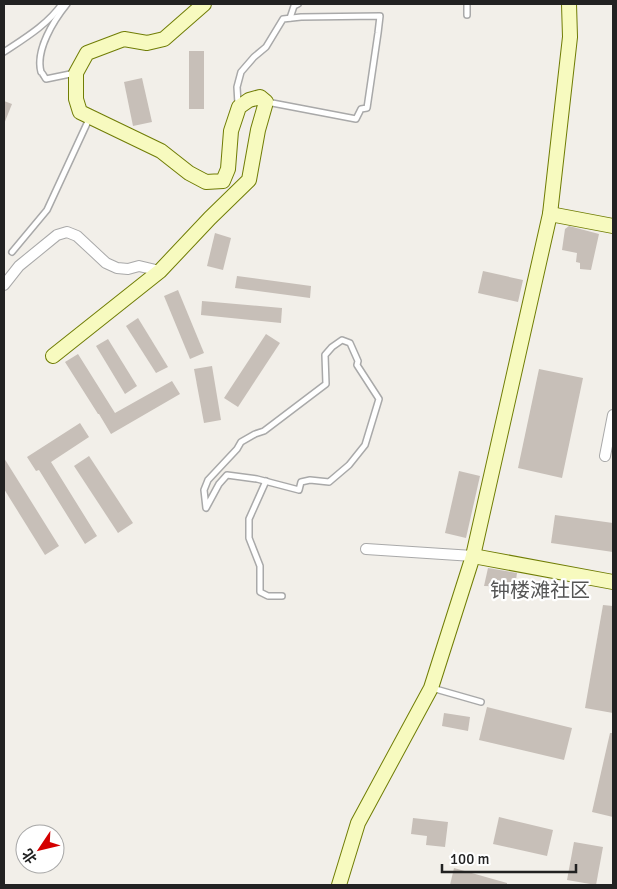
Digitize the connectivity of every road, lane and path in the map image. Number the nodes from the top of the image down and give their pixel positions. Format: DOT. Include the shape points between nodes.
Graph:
graph roads {
  1 [pos="62,4"];
  2 [pos="67,4"];
  3 [pos="204,4"];
  4 [pos="298,4"];
  5 [pos="467,4"];
  6 [pos="569,4"];
  7 [pos="467,15"];
  8 [pos="290,18"];
  9 [pos="4,52"];
  10 [pos="76,73"];
  11 [pos="266,102"];
  12 [pos="238,107"];
  13 [pos="90,117"];
  14 [pos="550,214"];
  15 [pos="613,226"];
  16 [pos="12,252"];
  17 [pos="160,271"];
  18 [pos="4,285"];
  19 [pos="53,356"];
  20 [pos="613,415"];
  21 [pos="605,456"];
  22 [pos="266,481"];
  23 [pos="366,549"];
  24 [pos="474,556"];
  25 [pos="613,582"];
  26 [pos="282,596"];
  27 [pos="431,688"];
  28 [pos="481,702"];
  29 [pos="339,885"];
  1 -- 9 [label="lane" via="44,24"];
  2 -- 10 [label="lane" via="48,33 40,54 42,72 46,79"];
  3 -- 10 [label="street" via="164,39 147,42 124,39 87,54"];
  4 -- 8 [label="lane"];
  5 -- 7 [label="lane"];
  6 -- 14 [label="street" via="570,37"];
  8 -- 11 [label="lane" via="380,16 367,108 361,109 356,119"];
  8 -- 12 [label="lane" via="283,19 266,47 241,72 237,87"];
  10 -- 13 [label="street" via="76,100 80,112"];
  11 -- 12 [label="street" via="260,97"];
  11 -- 17 [label="street" via="249,180"];
  12 -- 13 [label="street" via="223,181 206,182 161,151"];
  13 -- 16 [label="lane" via="47,210"];
  14 -- 15 [label="street"];
  14 -- 24 [label="street"];
  17 -- 18 [label="street" via="139,266 116,268 77,236 67,232 57,235 19,266"];
  17 -- 19 [label="street"];
  20 -- 21 [label="street"];
  22 -- 22 [label="lane" via="228,475 206,508 204,490 208,480 241,442 264,430 326,384 325,355 342,340 350,343 357,365 379,399 365,445 330,482 301,482 298,490"];
  22 -- 26 [label="lane" via="249,519 249,538 260,566 260,592 268,596"];
  23 -- 24 [label="street"];
  24 -- 25 [label="street"];
  24 -- 27 [label="street"];
  27 -- 28 [label="lane"];
  27 -- 29 [label="street" via="358,823"];
}
